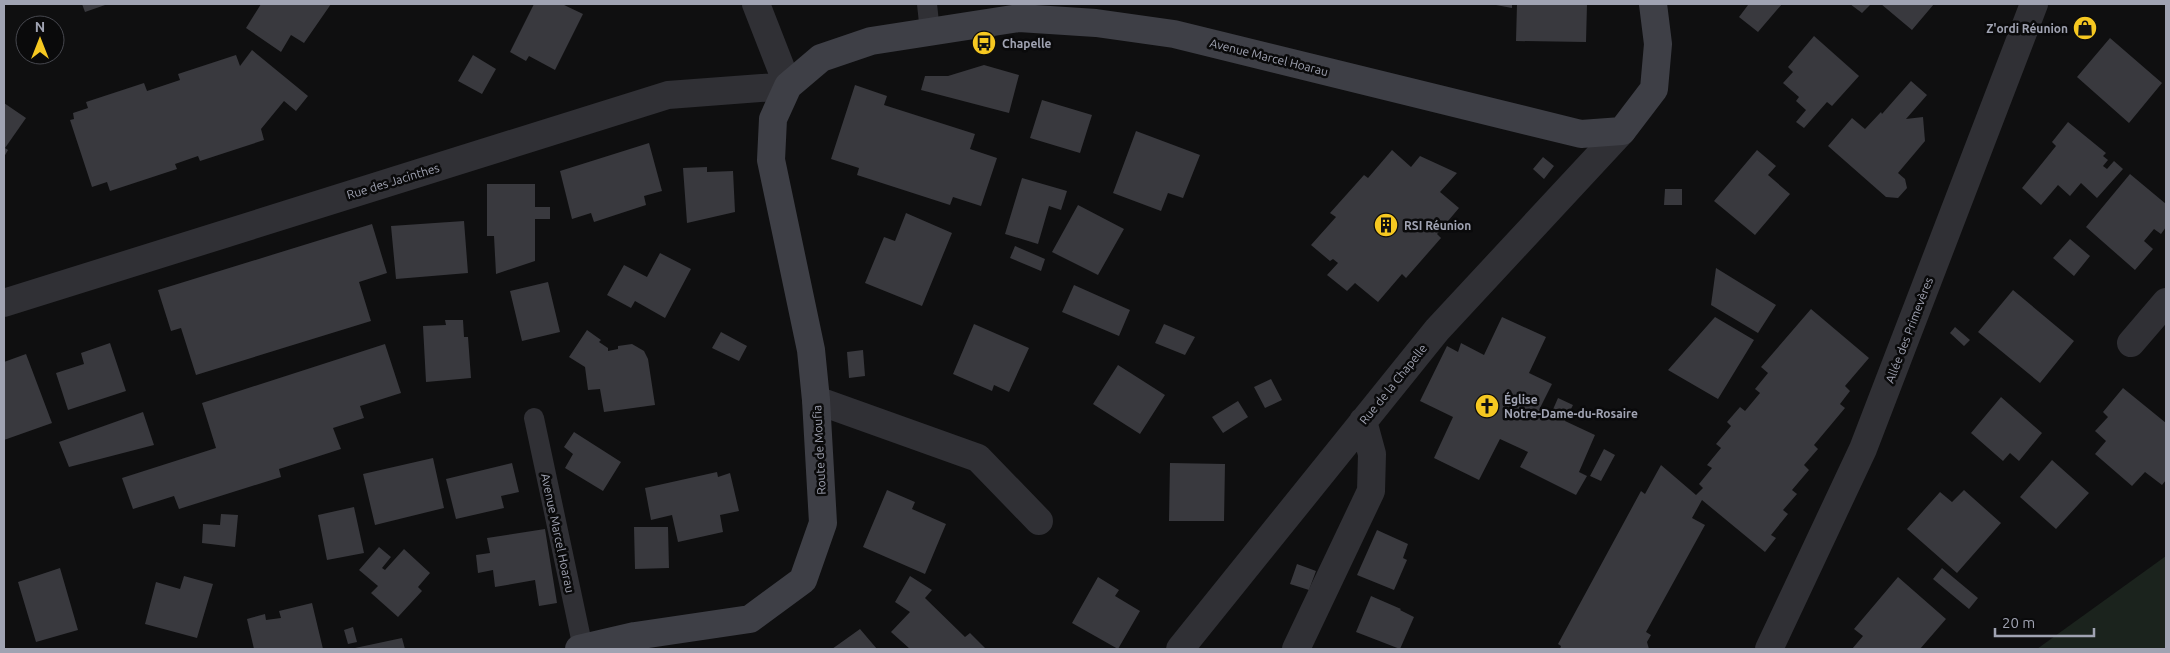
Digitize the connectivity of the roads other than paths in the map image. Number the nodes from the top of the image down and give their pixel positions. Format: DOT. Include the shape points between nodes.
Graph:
graph roads {
  1 [pos="756,4"];
  2 [pos="926,4"];
  3 [pos="1654,4"];
  4 [pos="2034,4"];
  5 [pos="930,32"];
  6 [pos="788,86"];
  7 [pos="1622,131"];
  8 [pos="2166,302"];
  9 [pos="4,303"];
  10 [pos="2131,343"];
  11 [pos="816,400"];
  12 [pos="534,418"];
  13 [pos="1363,421"];
  14 [pos="1039,521"];
  15 [pos="581,648"];
  16 [pos="1180,649"];
  17 [pos="1296,649"];
  18 [pos="1769,649"];
  1 -- 6 [label="street"];
  2 -- 5 [label="lane"];
  3 -- 7 [label="main road" via="1658,44 1654,89"];
  4 -- 18 [label="street, Allée des Primevères" via="1863,449"];
  5 -- 6 [label="main road, Avenue Marcel Hoarau" via="872,41 821,58"];
  5 -- 7 [label="main road, Avenue Marcel Hoarau" via="1019,18 1106,24 1174,34 1581,134"];
  6 -- 9 [label="street, Rue des Jacinthes" via="668,95"];
  6 -- 11 [label="main road, Route de Moufia" via="773,119 771,160 811,350"];
  7 -- 13 [label="street, Rue de la Chapelle" via="1437,330"];
  8 -- 10 [label="street"];
  11 -- 14 [label="street" via="978,458"];
  11 -- 15 [label="main road, Route de Moufia" via="823,522 803,580 750,619 635,636"];
  12 -- 15 [label="lane, Avenue Marcel Hoarau"];
  13 -- 16 [label="street, Rue de la Chapelle"];
  13 -- 17 [label="street" via="1372,454 1372,491"];
}
